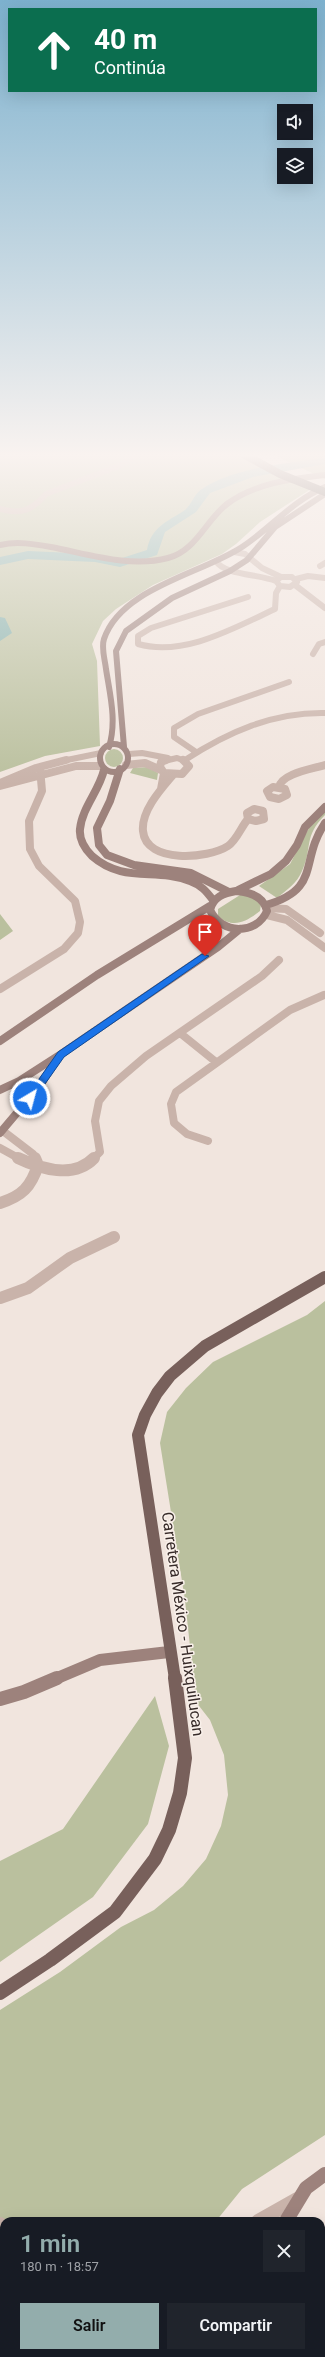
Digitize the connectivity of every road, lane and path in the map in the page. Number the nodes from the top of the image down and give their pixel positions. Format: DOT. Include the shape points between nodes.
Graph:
graph roads {
  1 [pos="205,565"];
  2 [pos="219,565"];
  3 [pos="238,565"];
  4 [pos="258,565"];
  5 [pos="230,571"];
  6 [pos="325,578"];
  7 [pos="279,581"];
  8 [pos="295,582"];
  9 [pos="248,597"];
  10 [pos="325,608"];
  11 [pos="325,642"];
  12 [pos="313,654"];
  13 [pos="289,682"];
  14 [pos="325,713"];
  15 [pos="109,747"];
  16 [pos="124,747"];
  17 [pos="196,752"];
  18 [pos="101,753"];
  19 [pos="129,754"];
  20 [pos="168,758"];
  21 [pos="185,760"];
  22 [pos="325,765"];
  23 [pos="123,767"];
  24 [pos="103,768"];
  25 [pos="162,771"];
  26 [pos="40,772"];
  27 [pos="173,775"];
  28 [pos="0,783"];
  29 [pos="0,786"];
  30 [pos="279,787"];
  31 [pos="161,790"];
  32 [pos="325,807"];
  33 [pos="248,818"];
  34 [pos="325,823"];
  35 [pos="233,891"];
  36 [pos="212,903"];
  37 [pos="267,909"];
  38 [pos="240,929"];
  39 [pos="319,934"];
  40 [pos="325,948"];
  41 [pos="279,960"];
  42 [pos="0,989"];
  43 [pos="324,995"];
  44 [pos="180,1033"];
  45 [pos="0,1041"];
  46 [pos="61,1054"];
  47 [pos="216,1062"];
  48 [pos="0,1090"];
  49 [pos="1,1132"];
  50 [pos="208,1141"];
  51 [pos="0,1148"];
  52 [pos="38,1165"];
  53 [pos="0,1203"];
  54 [pos="114,1237"];
  55 [pos="325,1277"];
  56 [pos="0,1298"];
  57 [pos="169,1652"];
  58 [pos="0,1699"];
  59 [pos="0,1993"];
  60 [pos="325,2174"];
  61 [pos="297,2199"];
  62 [pos="265,2217"];
  63 [pos="288,2217"];
  1 -- 15 [label="main road" via="138,600 113,621 107,632 104,652 112,739"];
  2 -- 5 [label="street"];
  3 -- 5 [label="main road"];
  4 -- 7 [label="street"];
  5 -- 7 [label="street"];
  5 -- 16 [label="main road" via="172,598 126,631 116,651"];
  6 -- 8 [label="street" via="308,576"];
  7 -- 8 [label="street"];
  7 -- 8 [label="street"];
  7 -- 9 [label="street" via="275,609 226,632 159,649 138,644 138,636 146,629 195,616 227,601"];
  8 -- 10 [label="street"];
  11 -- 12 [label="street" via="319,644"];
  13 -- 17 [label="street" via="198,714 174,728 174,737"];
  14 -- 17 [label="street" via="291,714 266,720"];
  15 -- 16 [label="main road"];
  15 -- 18 [label="main road"];
  16 -- 19 [label="main road"];
  17 -- 21 [label="street"];
  18 -- 24 [label="main road" via="99,757"];
  18 -- 26 [label="street" via="74,757"];
  19 -- 20 [label="street" via="142,753"];
  19 -- 23 [label="main road"];
  20 -- 21 [label="street"];
  20 -- 25 [label="street" via="160,764"];
  21 -- 27 [label="street" via="188,769 182,774"];
  22 -- 30 [label="street" via="288,777"];
  23 -- 24 [label="main road"];
  23 -- 25 [label="street" via="145,763"];
  23 -- 35 [label="main road" via="98,824 96,833 104,851 124,864 193,873"];
  24 -- 26 [label="street" via="76,766"];
  24 -- 36 [label="main road" via="100,787 80,828 83,846 89,854 97,862 122,873 188,880 201,886"];
  25 -- 27 [label="street"];
  25 -- 31 [label="street"];
  26 -- 28 [label="street" via="12,776"];
  26 -- 29 [label="street"];
  26 -- 42 [label="street" via="42,791 29,821 30,849 39,866 75,901 80,922 78,933 64,949"];
  27 -- 31 [label="street"];
  31 -- 33 [label="street" via="149,811 143,831 148,843 166,854 186,856 218,851 234,840"];
  32 -- 35 [label="main road" via="305,827 286,861 271,874"];
  34 -- 37 [label="main road" via="318,832 308,873 303,882 285,900"];
  35 -- 36 [label="main road"];
  35 -- 37 [label="main road" via="252,893 261,898"];
  36 -- 38 [label="main road" via="211,914 217,922"];
  36 -- 45 [label="main road" via="97,975"];
  37 -- 38 [label="main road" via="258,925"];
  37 -- 39 [label="street"];
  38 -- 46 [label="main road" via="218,947"];
  39 -- 40 [label="street"];
  41 -- 44 [label="street" via="262,976"];
  43 -- 47 [label="street" via="290,1010"];
  44 -- 47 [label="street"];
  44 -- 52 [label="street" via="129,1069 110,1086 100,1101 95,1120 100,1152 94,1161 84,1168 68,1172"];
  46 -- 48 [label="main road"];
  46 -- 49 [label="main road" via="38,1088"];
  47 -- 50 [label="street" via="176,1092 171,1104 174,1123 187,1134"];
  49 -- 52 [label="street" via="33,1154"];
  51 -- 52 [label="street" via="18,1159"];
  52 -- 53 [label="street" via="29,1190 22,1196"];
  54 -- 56 [label="street" via="70,1258 28,1288"];
  55 -- 57 [label="main road, Carretera México - Huixquilucan" via="206,1346 170,1376 145,1415 138,1435"];
  57 -- 58 [label="main road" via="132,1654 91,1663 25,1693"];
  57 -- 59 [label="main road, Carretera México - Huixquilucan" via="179,1703 185,1758 180,1793 169,1830 155,1859 115,1912"];
  60 -- 61 [label="main road" via="310,2181"];
  61 -- 62 [label="street"];
  61 -- 63 [label="main road"];
}
